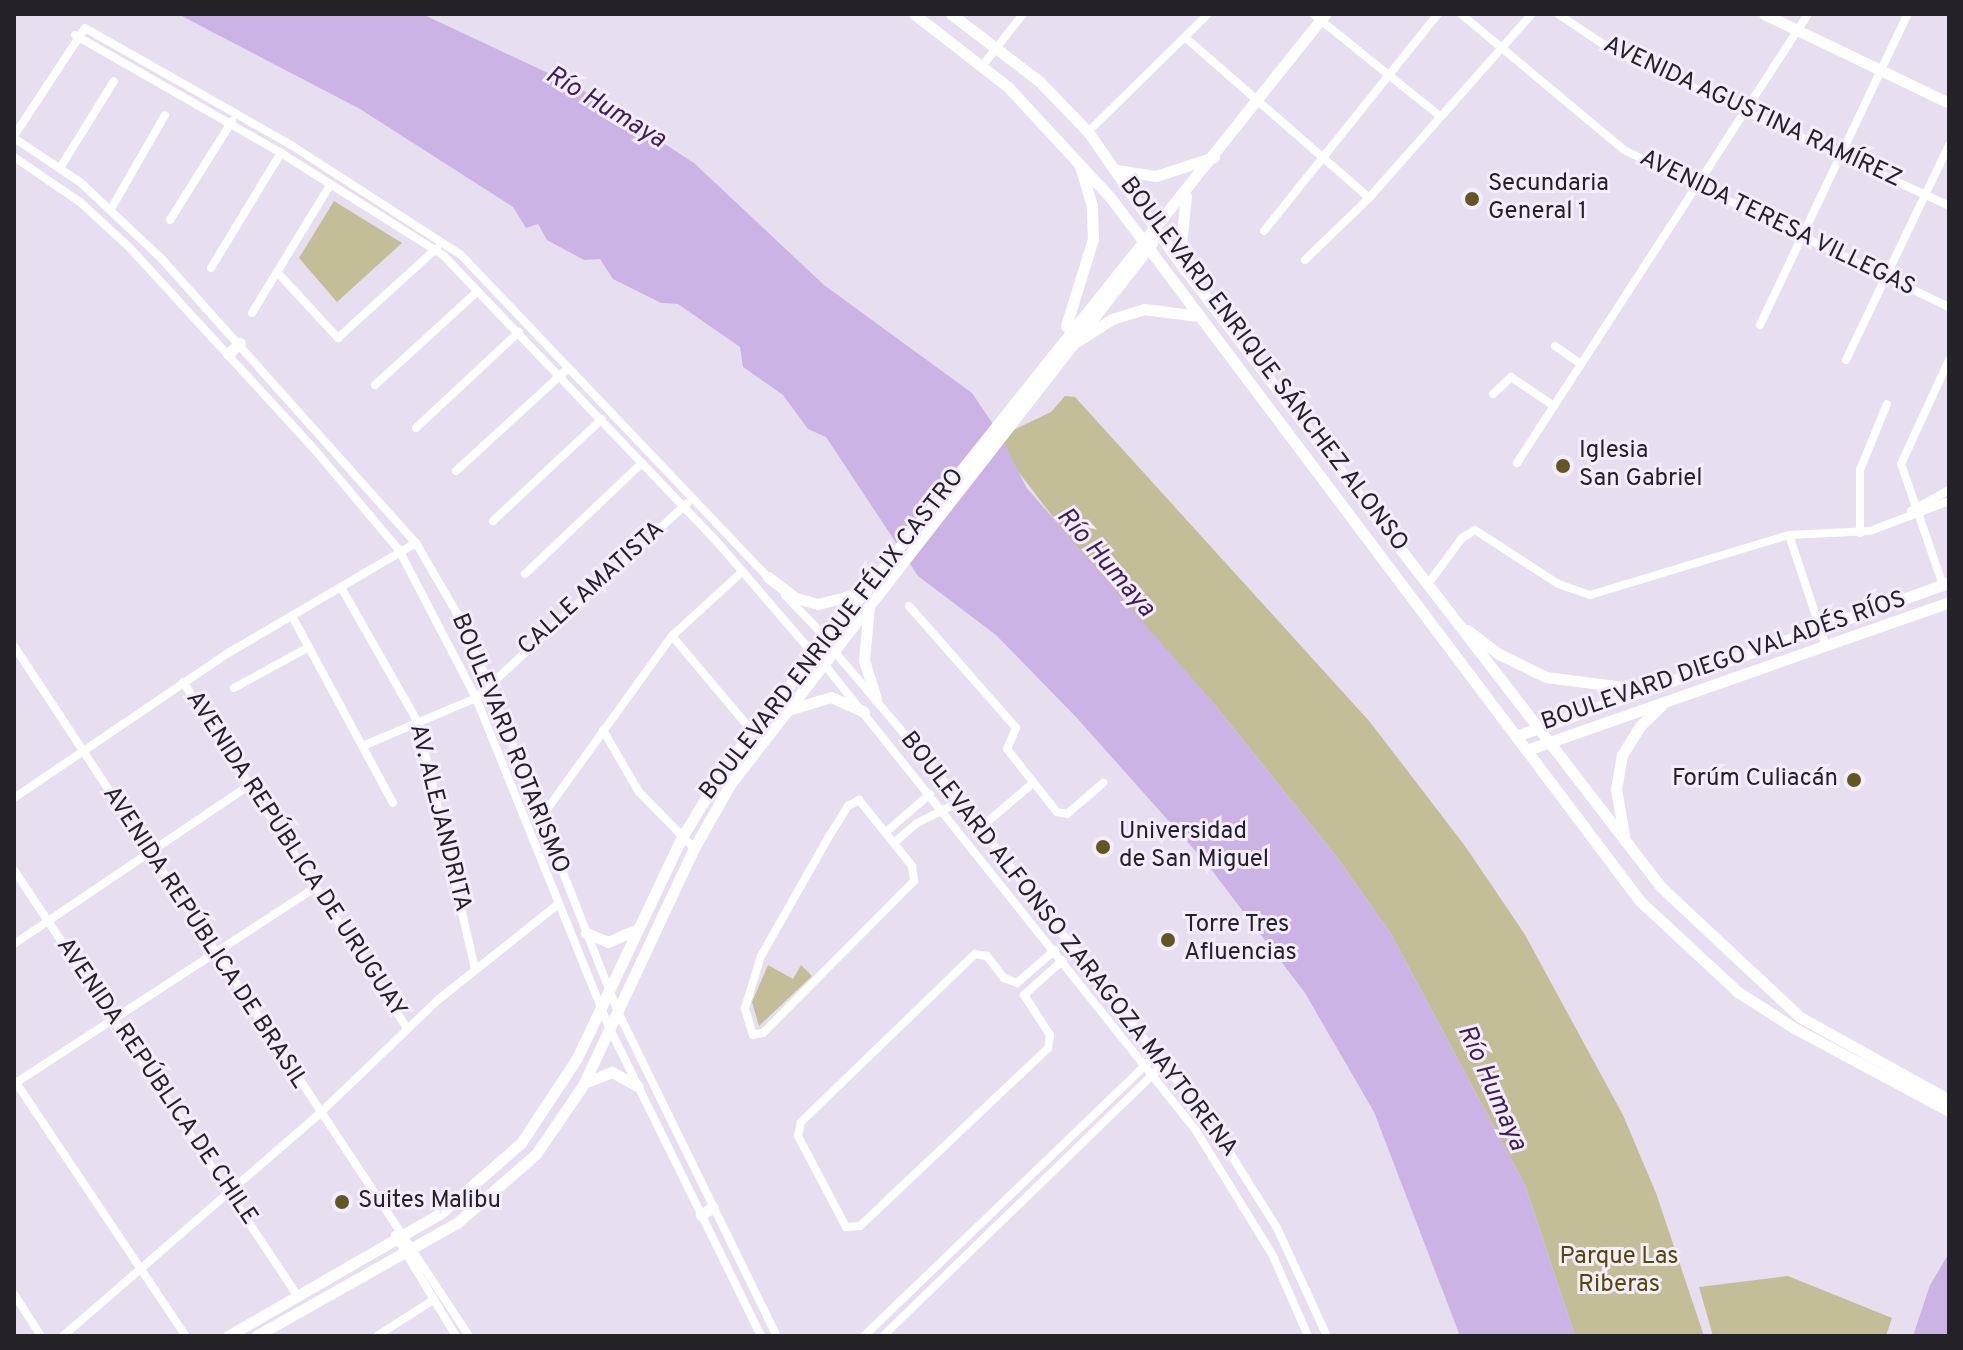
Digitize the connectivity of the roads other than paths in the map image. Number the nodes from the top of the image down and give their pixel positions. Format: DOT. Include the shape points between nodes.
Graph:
graph roads {
  1 [pos="914,14"];
  2 [pos="951,14"];
  3 [pos="1023,14"];
  4 [pos="1208,14"];
  5 [pos="1438,14"];
  6 [pos="1461,14"];
  7 [pos="1532,14"];
  8 [pos="1558,14"];
  9 [pos="1764,14"];
  10 [pos="1808,14"];
  11 [pos="1908,14"];
  12 [pos="1320,16"];
  13 [pos="1800,31"];
  14 [pos="75,35"];
  15 [pos="1187,39"];
  16 [pos="997,46"];
  17 [pos="1502,49"];
  18 [pos="983,65"];
  19 [pos="1881,71"];
  20 [pos="1390,75"];
  21 [pos="114,81"];
  22 [pos="1259,101"];
  23 [pos="1949,103"];
  24 [pos="1746,113"];
  25 [pos="165,115"];
  26 [pos="1441,117"];
  27 [pos="232,121"];
  28 [pos="1088,132"];
  29 [pos="14,137"];
  30 [pos="1949,145"];
  31 [pos="281,153"];
  32 [pos="1843,156"];
  33 [pos="14,157"];
  34 [pos="1077,157"];
  35 [pos="1215,157"];
  36 [pos="1324,158"];
  37 [pos="60,168"];
  38 [pos="1116,170"];
  39 [pos="330,185"];
  40 [pos="1696,189"];
  41 [pos="1187,192"];
  42 [pos="1926,195"];
  43 [pos="1369,198"];
  44 [pos="1949,206"];
  45 [pos="111,209"];
  46 [pos="170,220"];
  47 [pos="1156,230"];
  48 [pos="1264,231"];
  49 [pos="1802,239"];
  50 [pos="443,241"];
  51 [pos="1144,244"];
  52 [pos="435,250"];
  53 [pos="1305,260"];
  54 [pos="1179,262"];
  55 [pos="211,268"];
  56 [pos="277,272"];
  57 [pos="1887,277"];
  58 [pos="478,291"];
  59 [pos="1949,307"];
  60 [pos="252,313"];
  61 [pos="1199,316"];
  62 [pos="1760,325"];
  63 [pos="519,332"];
  64 [pos="240,343"];
  65 [pos="1064,344"];
  66 [pos="1555,346"];
  67 [pos="228,354"];
  68 [pos="1846,360"];
  69 [pos="1949,360"];
  70 [pos="1581,364"];
  71 [pos="568,368"];
  72 [pos="561,375"];
  73 [pos="375,385"];
  74 [pos="1493,394"];
  75 [pos="1887,404"];
  76 [pos="1554,406"];
  77 [pos="602,419"];
  78 [pos="416,428"];
  79 [pos="642,463"];
  80 [pos="1517,463"];
  81 [pos="456,471"];
  82 [pos="1949,490"];
  83 [pos="693,497"];
  84 [pos="1949,501"];
  85 [pos="684,507"];
  86 [pos="1916,511"];
  87 [pos="493,521"];
  88 [pos="1860,533"];
  89 [pos="1789,535"];
  90 [pos="416,543"];
  91 [pos="399,550"];
  92 [pos="743,571"];
  93 [pos="525,574"];
  94 [pos="768,577"];
  95 [pos="1428,584"];
  96 [pos="1946,584"];
  97 [pos="342,589"];
  98 [pos="868,598"];
  99 [pos="1949,602"];
  100 [pos="909,606"];
  101 [pos="1452,617"];
  102 [pos="293,618"];
  103 [pos="1822,624"];
  104 [pos="672,636"];
  105 [pos="1830,641"];
  106 [pos="14,646"];
  107 [pos="831,646"];
  108 [pos="309,647"];
  109 [pos="820,660"];
  110 [pos="183,682"];
  111 [pos="488,682"];
  112 [pos="234,688"];
  113 [pos="1648,689"];
  114 [pos="476,698"];
  115 [pos="876,699"];
  116 [pos="1666,702"];
  117 [pos="784,712"];
  118 [pos="864,712"];
  119 [pos="418,722"];
  120 [pos="1535,727"];
  121 [pos="603,730"];
  122 [pos="752,731"];
  123 [pos="1516,736"];
  124 [pos="1546,743"];
  125 [pos="365,745"];
  126 [pos="1527,750"];
  127 [pos="82,752"];
  128 [pos="1033,783"];
  129 [pos="1103,783"];
  130 [pos="250,785"];
  131 [pos="930,794"];
  132 [pos="14,798"];
  133 [pos="959,802"];
  134 [pos="393,803"];
  135 [pos="944,810"];
  136 [pos="909,813"];
  137 [pos="540,819"];
  138 [pos="917,823"];
  139 [pos="980,828"];
  140 [pos="886,832"];
  141 [pos="681,839"];
  142 [pos="894,843"];
  143 [pos="1626,846"];
  144 [pos="694,848"];
  145 [pos="148,854"];
  146 [pos="14,870"];
  147 [pos="315,888"];
  148 [pos="557,905"];
  149 [pos="48,921"];
  150 [pos="637,928"];
  151 [pos="586,933"];
  152 [pos="14,944"];
  153 [pos="1055,950"];
  154 [pos="214,954"];
  155 [pos="1063,960"];
  156 [pos="475,969"];
  157 [pos="608,989"];
  158 [pos="601,1007"];
  159 [pos="618,1012"];
  160 [pos="115,1018"];
  161 [pos="407,1028"];
  162 [pos="610,1029"];
  163 [pos="1158,1053"];
  164 [pos="1165,1063"];
  165 [pos="1146,1064"];
  166 [pos="1153,1074"];
  167 [pos="1894,1077"];
  168 [pos="15,1083"];
  169 [pos="583,1085"];
  170 [pos="637,1086"];
  171 [pos="1949,1100"];
  172 [pos="1949,1111"];
  173 [pos="318,1115"];
  174 [pos="232,1192"];
  175 [pos="713,1207"];
  176 [pos="701,1215"];
  177 [pos="398,1235"];
  178 [pos="1287,1248"];
  179 [pos="407,1252"];
  180 [pos="1273,1256"];
  181 [pos="142,1269"];
  182 [pos="14,1294"];
  183 [pos="297,1295"];
  184 [pos="433,1300"];
  185 [pos="41,1336"];
  186 [pos="63,1336"];
  187 [pos="186,1336"];
  188 [pos="228,1336"];
  189 [pos="256,1336"];
  190 [pos="377,1336"];
  191 [pos="456,1336"];
  192 [pos="469,1336"];
  193 [pos="761,1336"];
  194 [pos="777,1336"];
  195 [pos="864,1336"];
  196 [pos="883,1336"];
  197 [pos="1308,1336"];
  198 [pos="1327,1336"];
  1 -- 18 [label="main road, BOULEVARD ENRIQUE SÁNCHEZ ALONSO"];
  2 -- 16 [label="main road, BOULEVARD ENRIQUE SÁNCHEZ ALONSO"];
  3 -- 16 [label="street"];
  4 -- 15 [label="street"];
  5 -- 20 [label="street"];
  6 -- 17 [label="street, AVENIDA TERESA VILLEGAS"];
  7 -- 17 [label="street"];
  8 -- 24 [label="street, AVENIDA AGUSTINA RAMÍREZ" via="1612,50"];
  9 -- 13 [label="main road"];
  10 -- 13 [label="street"];
  11 -- 19 [label="street"];
  12 -- 20 [label="street"];
  12 -- 22 [label="main road"];
  13 -- 19 [label="main road"];
  13 -- 24 [label="street"];
  14 -- 27 [label="street, BOULEVARD ALFONSO ZARAGOZA MAYTORENA"];
  14 -- 27 [label="street, BOULEVARD ALFONSO ZARAGOZA MAYTORENA" via="85,28"];
  14 -- 29 [label="street"];
  15 -- 22 [label="street"];
  15 -- 28 [label="street"];
  16 -- 18 [label="street"];
  16 -- 28 [label="main road, BOULEVARD ENRIQUE SÁNCHEZ ALONSO"];
  17 -- 26 [label="street"];
  17 -- 40 [label="street, AVENIDA TERESA VILLEGAS" via="1609,139"];
  18 -- 34 [label="main road, BOULEVARD ENRIQUE SÁNCHEZ ALONSO"];
  19 -- 23 [label="main road"];
  19 -- 32 [label="street"];
  20 -- 26 [label="street"];
  20 -- 36 [label="street"];
  21 -- 37 [label="street"];
  22 -- 35 [label="main road"];
  22 -- 36 [label="street"];
  24 -- 32 [label="street, AVENIDA AGUSTINA RAMÍREZ"];
  24 -- 40 [label="street"];
  25 -- 45 [label="street"];
  26 -- 43 [label="street"];
  27 -- 31 [label="street, BOULEVARD ALFONSO ZARAGOZA MAYTORENA"];
  27 -- 46 [label="street"];
  27 -- 50 [label="street, BOULEVARD ALFONSO ZARAGOZA MAYTORENA" via="291,145"];
  28 -- 38 [label="main road, BOULEVARD ENRIQUE SÁNCHEZ ALONSO"];
  29 -- 37 [label="street, BOULEVARD ROTARISMO"];
  30 -- 42 [label="street"];
  31 -- 39 [label="street, BOULEVARD ALFONSO ZARAGOZA MAYTORENA"];
  31 -- 55 [label="street"];
  32 -- 42 [label="street, AVENIDA AGUSTINA RAMÍREZ"];
  32 -- 49 [label="street"];
  33 -- 67 [label="street, BOULEVARD ROTARISMO" via="92,212"];
  34 -- 51 [label="main road, BOULEVARD ENRIQUE SÁNCHEZ ALONSO"];
  34 -- 65 [label="main road" via="1089,191 1093,239"];
  35 -- 38 [label="main road" via="1156,176"];
  35 -- 41 [label="main road"];
  36 -- 43 [label="street"];
  36 -- 48 [label="street"];
  37 -- 45 [label="street, BOULEVARD ROTARISMO"];
  38 -- 47 [label="main road, BOULEVARD ENRIQUE SÁNCHEZ ALONSO"];
  39 -- 52 [label="street, BOULEVARD ALFONSO ZARAGOZA MAYTORENA"];
  39 -- 56 [label="street"];
  40 -- 49 [label="street, AVENIDA TERESA VILLEGAS"];
  40 -- 70 [label="street"];
  41 -- 47 [label="main road"];
  41 -- 54 [label="main road" via="1179,224"];
  42 -- 44 [label="street, AVENIDA AGUSTINA RAMÍREZ"];
  42 -- 57 [label="street"];
  43 -- 53 [label="street"];
  45 -- 64 [label="street, BOULEVARD ROTARISMO"];
  47 -- 51 [label="main road, BOULEVARD ENRIQUE FÉLIX CASTRO"];
  47 -- 54 [label="main road, BOULEVARD ENRIQUE SÁNCHEZ ALONSO"];
  49 -- 57 [label="street, AVENIDA TERESA VILLEGAS"];
  49 -- 62 [label="street"];
  50 -- 52 [label="street"];
  50 -- 71 [label="street, BOULEVARD ALFONSO ZARAGOZA MAYTORENA"];
  51 -- 61 [label="main road, BOULEVARD ENRIQUE SÁNCHEZ ALONSO"];
  51 -- 65 [label="main road, BOULEVARD ENRIQUE FÉLIX CASTRO"];
  52 -- 56 [label="street" via="338,338"];
  52 -- 58 [label="street, BOULEVARD ALFONSO ZARAGOZA MAYTORENA"];
  54 -- 95 [label="main road, BOULEVARD ENRIQUE SÁNCHEZ ALONSO"];
  56 -- 60 [label="street"];
  57 -- 59 [label="street, AVENIDA TERESA VILLEGAS"];
  57 -- 68 [label="street"];
  58 -- 63 [label="street, BOULEVARD ALFONSO ZARAGOZA MAYTORENA"];
  58 -- 73 [label="street"];
  61 -- 65 [label="main road" via="1159,309 1127,313"];
  61 -- 123 [label="main road, BOULEVARD ENRIQUE SÁNCHEZ ALONSO"];
  63 -- 72 [label="street, BOULEVARD ALFONSO ZARAGOZA MAYTORENA"];
  63 -- 78 [label="street"];
  64 -- 67 [label="main road"];
  64 -- 90 [label="street, BOULEVARD ROTARISMO"];
  65 -- 98 [label="main road, BOULEVARD ENRIQUE FÉLIX CASTRO"];
  66 -- 70 [label="street"];
  67 -- 91 [label="street, BOULEVARD ROTARISMO"];
  69 -- 86 [label="street" via="1903,456 1902,470"];
  70 -- 76 [label="street"];
  71 -- 72 [label="street"];
  71 -- 83 [label="street, BOULEVARD ALFONSO ZARAGOZA MAYTORENA"];
  72 -- 77 [label="street, BOULEVARD ALFONSO ZARAGOZA MAYTORENA"];
  72 -- 81 [label="street"];
  74 -- 76 [label="street" via="1511,377"];
  75 -- 88 [label="street" via="1860,470"];
  76 -- 80 [label="street"];
  77 -- 79 [label="street, BOULEVARD ALFONSO ZARAGOZA MAYTORENA"];
  77 -- 87 [label="street"];
  79 -- 85 [label="street, BOULEVARD ALFONSO ZARAGOZA MAYTORENA"];
  79 -- 93 [label="street"];
  82 -- 86 [label="street"];
  83 -- 85 [label="street, CALLE AMATISTA"];
  83 -- 94 [label="street, BOULEVARD ALFONSO ZARAGOZA MAYTORENA"];
  84 -- 86 [label="street"];
  85 -- 92 [label="street, BOULEVARD ALFONSO ZARAGOZA MAYTORENA"];
  85 -- 111 [label="street, CALLE AMATISTA"];
  86 -- 88 [label="street"];
  86 -- 96 [label="street"];
  88 -- 89 [label="street"];
  89 -- 95 [label="street" via="1602,594 1580,593 1475,530 1462,538"];
  89 -- 103 [label="street"];
  90 -- 91 [label="street"];
  90 -- 111 [label="street, BOULEVARD ROTARISMO" via="459,617"];
  91 -- 97 [label="street"];
  91 -- 114 [label="street, BOULEVARD ROTARISMO"];
  92 -- 104 [label="street"];
  92 -- 109 [label="street, BOULEVARD ALFONSO ZARAGOZA MAYTORENA"];
  94 -- 98 [label="main road" via="796,598 818,604"];
  94 -- 107 [label="street, BOULEVARD ALFONSO ZARAGOZA MAYTORENA"];
  95 -- 101 [label="main road, BOULEVARD ENRIQUE SÁNCHEZ ALONSO"];
  96 -- 103 [label="main road, BOULEVARD DIEGO VALADÉS RÍOS"];
  97 -- 102 [label="street"];
  97 -- 119 [label="street, AV. ALEJANDRITA"];
  98 -- 107 [label="main road, BOULEVARD ENRIQUE FÉLIX CASTRO"];
  98 -- 115 [label="main road" via="864,660"];
  99 -- 105 [label="main road, BOULEVARD DIEGO VALADÉS RÍOS"];
  100 -- 128 [label="street" via="1016,728 1007,749"];
  101 -- 113 [label="main road" via="1487,647 1546,677"];
  101 -- 120 [label="main road, BOULEVARD ENRIQUE SÁNCHEZ ALONSO"];
  102 -- 108 [label="street"];
  102 -- 110 [label="street"];
  103 -- 105 [label="street"];
  103 -- 113 [label="main road, BOULEVARD DIEGO VALADÉS RÍOS"];
  104 -- 121 [label="street"];
  104 -- 122 [label="street"];
  105 -- 116 [label="main road, BOULEVARD DIEGO VALADÉS RÍOS"];
  106 -- 127 [label="street, AVENIDA REPÚBLICA DE BRASIL"];
  107 -- 109 [label="main road, BOULEVARD ENRIQUE FÉLIX CASTRO"];
  107 -- 115 [label="street, BOULEVARD ALFONSO ZARAGOZA MAYTORENA"];
  108 -- 112 [label="street"];
  108 -- 125 [label="street"];
  109 -- 117 [label="main road, BOULEVARD ENRIQUE FÉLIX CASTRO"];
  109 -- 118 [label="street, BOULEVARD ALFONSO ZARAGOZA MAYTORENA"];
  109 -- 122 [label="main road, BOULEVARD ENRIQUE FÉLIX CASTRO"];
  110 -- 127 [label="street"];
  110 -- 130 [label="street, AVENIDA REPÚBLICA DE URUGUAY"];
  111 -- 114 [label="street, CALLE AMATISTA"];
  111 -- 137 [label="street, BOULEVARD ROTARISMO"];
  113 -- 120 [label="main road, BOULEVARD DIEGO VALADÉS RÍOS"];
  114 -- 119 [label="street"];
  114 -- 148 [label="street, BOULEVARD ROTARISMO"];
  115 -- 133 [label="street, BOULEVARD ALFONSO ZARAGOZA MAYTORENA"];
  116 -- 124 [label="main road, BOULEVARD DIEGO VALADÉS RÍOS"];
  116 -- 143 [label="main road" via="1640,726 1622,755 1616,789"];
  117 -- 118 [label="main road" via="831,697"];
  117 -- 144 [label="main road, BOULEVARD ENRIQUE FÉLIX CASTRO" via="731,783"];
  118 -- 131 [label="street, BOULEVARD ALFONSO ZARAGOZA MAYTORENA"];
  119 -- 125 [label="street"];
  119 -- 156 [label="street, AV. ALEJANDRITA"];
  120 -- 123 [label="main road, BOULEVARD DIEGO VALADÉS RÍOS"];
  120 -- 124 [label="main road, BOULEVARD ENRIQUE SÁNCHEZ ALONSO"];
  121 -- 137 [label="street"];
  121 -- 141 [label="street" via="622,770"];
  122 -- 141 [label="main road, BOULEVARD ENRIQUE FÉLIX CASTRO"];
  123 -- 126 [label="main road, BOULEVARD DIEGO VALADÉS RÍOS"];
  124 -- 126 [label="main road, BOULEVARD DIEGO VALADÉS RÍOS"];
  124 -- 143 [label="main road, BOULEVARD ENRIQUE SÁNCHEZ ALONSO"];
  125 -- 134 [label="street"];
  126 -- 167 [label="main road, BOULEVARD DIEGO VALADÉS RÍOS" via="1623,882 1707,968 1794,1028"];
  127 -- 132 [label="street"];
  127 -- 145 [label="street, AVENIDA REPÚBLICA DE BRASIL"];
  128 -- 129 [label="street" via="1064,814"];
  128 -- 139 [label="street"];
  130 -- 145 [label="street"];
  130 -- 147 [label="street, AVENIDA REPÚBLICA DE URUGUAY"];
  131 -- 135 [label="street, BOULEVARD ALFONSO ZARAGOZA MAYTORENA"];
  131 -- 136 [label="street"];
  133 -- 135 [label="street"];
  133 -- 139 [label="street, BOULEVARD ALFONSO ZARAGOZA MAYTORENA"];
  135 -- 138 [label="street"];
  135 -- 153 [label="street, BOULEVARD ALFONSO ZARAGOZA MAYTORENA"];
  136 -- 138 [label="street"];
  136 -- 140 [label="street"];
  137 -- 151 [label="street, BOULEVARD ROTARISMO"];
  138 -- 142 [label="street"];
  139 -- 163 [label="street, BOULEVARD ALFONSO ZARAGOZA MAYTORENA"];
  140 -- 142 [label="street"];
  140 -- 142 [label="street" via="859,800 841,816 754,972 745,1008 753,1035 763,1033 914,881 915,871"];
  141 -- 144 [label="street"];
  141 -- 150 [label="main road, BOULEVARD ENRIQUE FÉLIX CASTRO"];
  143 -- 167 [label="main road, BOULEVARD ENRIQUE SÁNCHEZ ALONSO" via="1692,919 1776,998"];
  144 -- 159 [label="main road, BOULEVARD ENRIQUE FÉLIX CASTRO"];
  145 -- 149 [label="street"];
  145 -- 154 [label="street, AVENIDA REPÚBLICA DE BRASIL"];
  146 -- 149 [label="street, AVENIDA REPÚBLICA DE CHILE"];
  147 -- 154 [label="street"];
  147 -- 161 [label="street, AVENIDA REPÚBLICA DE URUGUAY"];
  148 -- 156 [label="street"];
  148 -- 158 [label="street, BOULEVARD ROTARISMO"];
  149 -- 152 [label="street"];
  149 -- 160 [label="street, AVENIDA REPÚBLICA DE CHILE"];
  150 -- 151 [label="main road" via="616,942"];
  150 -- 157 [label="main road, BOULEVARD ENRIQUE FÉLIX CASTRO"];
  151 -- 157 [label="street, BOULEVARD ROTARISMO"];
  153 -- 155 [label="street, BOULEVARD ALFONSO ZARAGOZA MAYTORENA"];
  153 -- 155 [label="street" via="1017,983 1004,978 987,956 975,954 801,1122 798,1136 846,1227 860,1226 1048,1048 1050,1035 1024,995"];
  154 -- 160 [label="street"];
  154 -- 173 [label="street, AVENIDA REPÚBLICA DE BRASIL"];
  155 -- 165 [label="street, BOULEVARD ALFONSO ZARAGOZA MAYTORENA"];
  156 -- 161 [label="street"];
  157 -- 158 [label="main road, BOULEVARD ENRIQUE FÉLIX CASTRO"];
  157 -- 159 [label="street, BOULEVARD ROTARISMO"];
  158 -- 162 [label="street, BOULEVARD ROTARISMO"];
  158 -- 177 [label="main road, BOULEVARD ENRIQUE FÉLIX CASTRO" via="557,1092 521,1143 475,1188"];
  159 -- 162 [label="main road, BOULEVARD ENRIQUE FÉLIX CASTRO"];
  159 -- 175 [label="street, BOULEVARD ROTARISMO"];
  160 -- 168 [label="street"];
  160 -- 174 [label="street, AVENIDA REPÚBLICA DE CHILE"];
  161 -- 173 [label="street"];
  162 -- 169 [label="main road, BOULEVARD ENRIQUE FÉLIX CASTRO"];
  162 -- 170 [label="street, BOULEVARD ROTARISMO"];
  163 -- 164 [label="street, BOULEVARD ALFONSO ZARAGOZA MAYTORENA"];
  163 -- 165 [label="street"];
  164 -- 166 [label="street"];
  164 -- 178 [label="street, BOULEVARD ALFONSO ZARAGOZA MAYTORENA" via="1238,1163"];
  165 -- 166 [label="street, BOULEVARD ALFONSO ZARAGOZA MAYTORENA"];
  165 -- 195 [label="street"];
  166 -- 180 [label="street, BOULEVARD ALFONSO ZARAGOZA MAYTORENA" via="1213,1154"];
  166 -- 196 [label="street"];
  167 -- 171 [label="main road"];
  167 -- 172 [label="main road"];
  168 -- 181 [label="street"];
  169 -- 170 [label="main road" via="612,1072"];
  169 -- 179 [label="main road, BOULEVARD ENRIQUE FÉLIX CASTRO" via="553,1133 511,1180 458,1222"];
  170 -- 176 [label="street, BOULEVARD ROTARISMO"];
  173 -- 174 [label="street"];
  173 -- 177 [label="street, AVENIDA REPÚBLICA DE BRASIL"];
  174 -- 181 [label="street"];
  174 -- 183 [label="street, AVENIDA REPÚBLICA DE CHILE"];
  175 -- 176 [label="main road"];
  175 -- 194 [label="street, BOULEVARD ROTARISMO"];
  176 -- 193 [label="street, BOULEVARD ROTARISMO"];
  177 -- 179 [label="street, AVENIDA REPÚBLICA DE BRASIL"];
  177 -- 183 [label="main road, BOULEVARD ENRIQUE FÉLIX CASTRO"];
  178 -- 180 [label="street"];
  178 -- 198 [label="street, BOULEVARD ALFONSO ZARAGOZA MAYTORENA"];
  179 -- 184 [label="street, AVENIDA REPÚBLICA DE BRASIL"];
  179 -- 189 [label="main road, BOULEVARD ENRIQUE FÉLIX CASTRO"];
  179 -- 192 [label="street, AVENIDA REPÚBLICA DE BRASIL"];
  180 -- 197 [label="street, BOULEVARD ALFONSO ZARAGOZA MAYTORENA"];
  181 -- 186 [label="street"];
  181 -- 187 [label="street"];
  182 -- 185 [label="street"];
  183 -- 188 [label="main road, BOULEVARD ENRIQUE FÉLIX CASTRO"];
  184 -- 190 [label="street"];
  184 -- 191 [label="street, AVENIDA REPÚBLICA DE BRASIL"];
}
